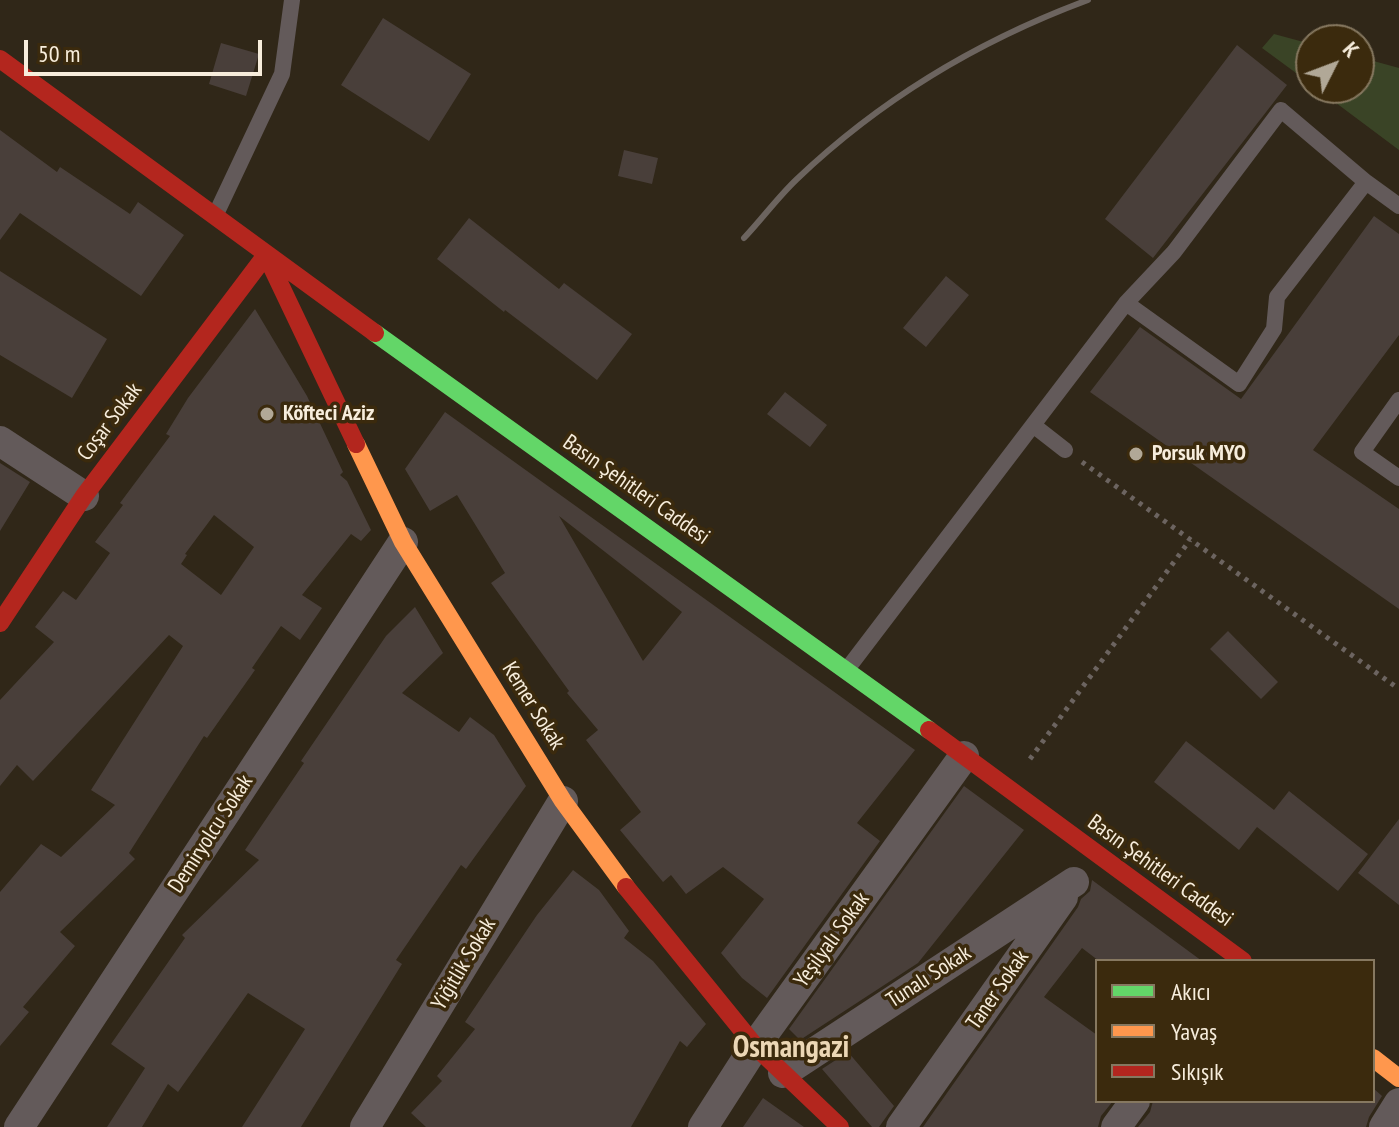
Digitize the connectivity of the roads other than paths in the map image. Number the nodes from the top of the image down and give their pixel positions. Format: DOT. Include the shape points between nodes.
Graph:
graph roads {
  1 [pos="292,0"];
  2 [pos="0,59"];
  3 [pos="1366,182"];
  4 [pos="1399,206"];
  5 [pos="215,218"];
  6 [pos="266,255"];
  7 [pos="1126,303"];
  8 [pos="1399,400"];
  9 [pos="1033,425"];
  10 [pos="0,441"];
  11 [pos="1065,450"];
  12 [pos="1399,478"];
  13 [pos="84,496"];
  14 [pos="403,542"];
  15 [pos="0,623"];
  16 [pos="847,670"];
  17 [pos="964,756"];
  18 [pos="563,801"];
  19 [pos="1096,854"];
  20 [pos="1074,882"];
  21 [pos="1238,959"];
  22 [pos="755,1046"];
  23 [pos="1375,1060"];
  24 [pos="783,1073"];
  25 [pos="1399,1078"];
  26 [pos="1134,1103"];
  27 [pos="1399,1103"];
  28 [pos="19,1127"];
  29 [pos="365,1127"];
  30 [pos="703,1127"];
  31 [pos="840,1127"];
  32 [pos="901,1127"];
  33 [pos="1116,1127"];
  34 [pos="1384,1127"];
  1 -- 5 [label="lane" via="282,74"];
  2 -- 5 [label="main road, Basın Şehitleri Caddesi"];
  3 -- 4 [label="lane"];
  3 -- 7 [label="lane" via="1281,110 1174,252"];
  3 -- 7 [label="lane" via="1277,297 1274,329 1239,384"];
  5 -- 6 [label="main road, Basın Şehitleri Caddesi"];
  6 -- 13 [label="main road, Coşar Sokak"];
  6 -- 14 [label="main road, Kemer Sokak"];
  6 -- 16 [label="main road, Basın Şehitleri Caddesi"];
  7 -- 9 [label="lane"];
  8 -- 12 [label="lane" via="1362,452"];
  9 -- 11 [label="lane"];
  9 -- 16 [label="lane"];
  10 -- 13 [label="street"];
  13 -- 15 [label="main road, Coşar Sokak"];
  14 -- 18 [label="main road, Kemer Sokak"];
  14 -- 28 [label="street, Demiryolcu Sokak"];
  16 -- 17 [label="main road, Basın Şehitleri Caddesi"];
  17 -- 19 [label="main road, Basın Şehitleri Caddesi"];
  17 -- 22 [label="street, Yeşilyalı Sokak"];
  18 -- 22 [label="main road, Kemer Sokak" via="646,914"];
  18 -- 29 [label="street, Yiğitlik Sokak"];
  19 -- 20 [label="street, Taner Sokak"];
  19 -- 21 [label="main road, Basın Şehitleri Caddesi"];
  20 -- 24 [label="street, Tunalı Sokak"];
  20 -- 32 [label="street, Taner Sokak"];
  22 -- 24 [label="main road, Kemer Sokak"];
  22 -- 30 [label="street, Yeşilyalı Sokak"];
  23 -- 25 [label="main road"];
  24 -- 31 [label="main road, Kemer Sokak"];
  26 -- 33 [label="street"];
  27 -- 34 [label="street"];
}
